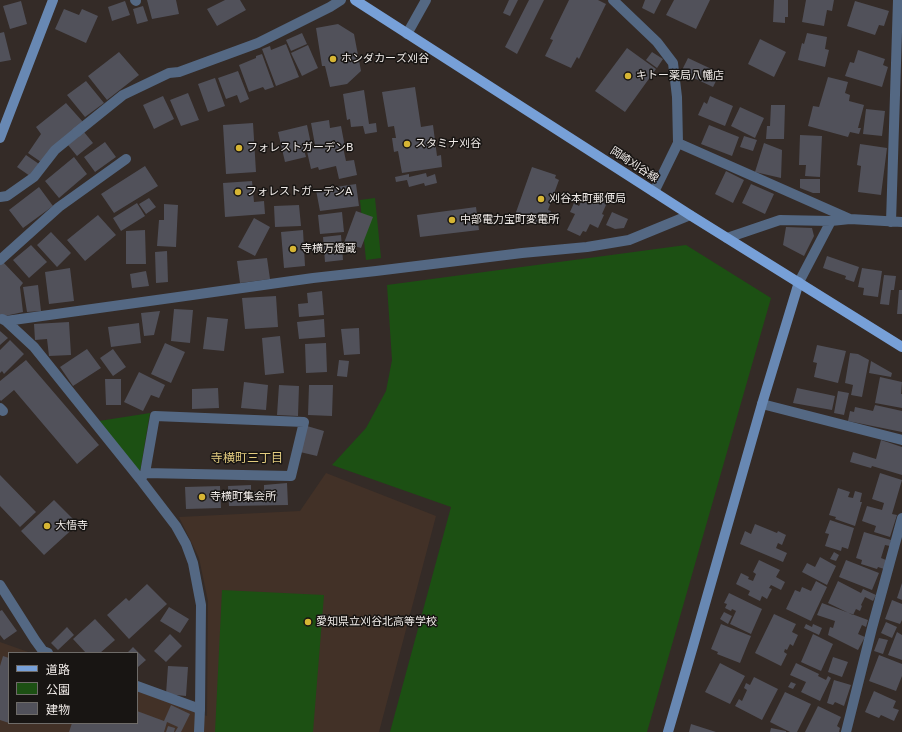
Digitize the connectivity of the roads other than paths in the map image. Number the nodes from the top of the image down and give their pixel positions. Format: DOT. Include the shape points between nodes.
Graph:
graph roads {
  1 [pos="53,0"];
  2 [pos="341,0"];
  3 [pos="355,0"];
  4 [pos="426,0"];
  5 [pos="613,0"];
  6 [pos="898,0"];
  7 [pos="408,34"];
  8 [pos="0,138"];
  9 [pos="678,143"];
  10 [pos="126,159"];
  11 [pos="654,192"];
  12 [pos="0,196"];
  13 [pos="690,215"];
  14 [pos="850,219"];
  15 [pos="831,221"];
  16 [pos="891,222"];
  17 [pos="902,222"];
  18 [pos="727,238"];
  19 [pos="0,260"];
  20 [pos="799,282"];
  21 [pos="3,319"];
  22 [pos="902,347"];
  23 [pos="762,404"];
  24 [pos="902,440"];
  25 [pos="143,476"];
  26 [pos="902,518"];
  27 [pos="0,585"];
  28 [pos="46,652"];
  29 [pos="138,686"];
  30 [pos="200,710"];
  31 [pos="199,732"];
  32 [pos="668,732"];
  33 [pos="846,732"];
  1 -- 8 [label="street"];
  2 -- 12 [label="street" via="258,43 179,72 169,73 122,95 55,150 34,177 7,196"];
  3 -- 7 [label="main road, 岡崎刈谷線"];
  4 -- 7 [label="street"];
  5 -- 9 [label="street" via="657,42 673,63"];
  6 -- 16 [label="street"];
  7 -- 11 [label="main road, 岡崎刈谷線"];
  9 -- 11 [label="street"];
  9 -- 14 [label="street"];
  10 -- 19 [label="street" via="59,207"];
  11 -- 13 [label="main road, 岡崎刈谷線"];
  13 -- 18 [label="main road, 岡崎刈谷線"];
  13 -- 21 [label="street" via="628,240 587,247 313,278"];
  14 -- 15 [label="street"];
  14 -- 16 [label="street"];
  15 -- 18 [label="street" via="780,220"];
  15 -- 20 [label="street"];
  16 -- 17 [label="street"];
  18 -- 20 [label="main road, 岡崎刈谷線"];
  20 -- 22 [label="main road, 岡崎刈谷線"];
  20 -- 23 [label="street"];
  21 -- 25 [label="street" via="34,347"];
  23 -- 24 [label="street"];
  23 -- 32 [label="street"];
  25 -- 25 [label="street" via="155,416 304,422 292,476"];
  25 -- 30 [label="street" via="176,526 193,563 201,605"];
  26 -- 33 [label="street"];
  27 -- 28 [label="street"];
  29 -- 30 [label="street"];
  30 -- 31 [label="street"];
}
